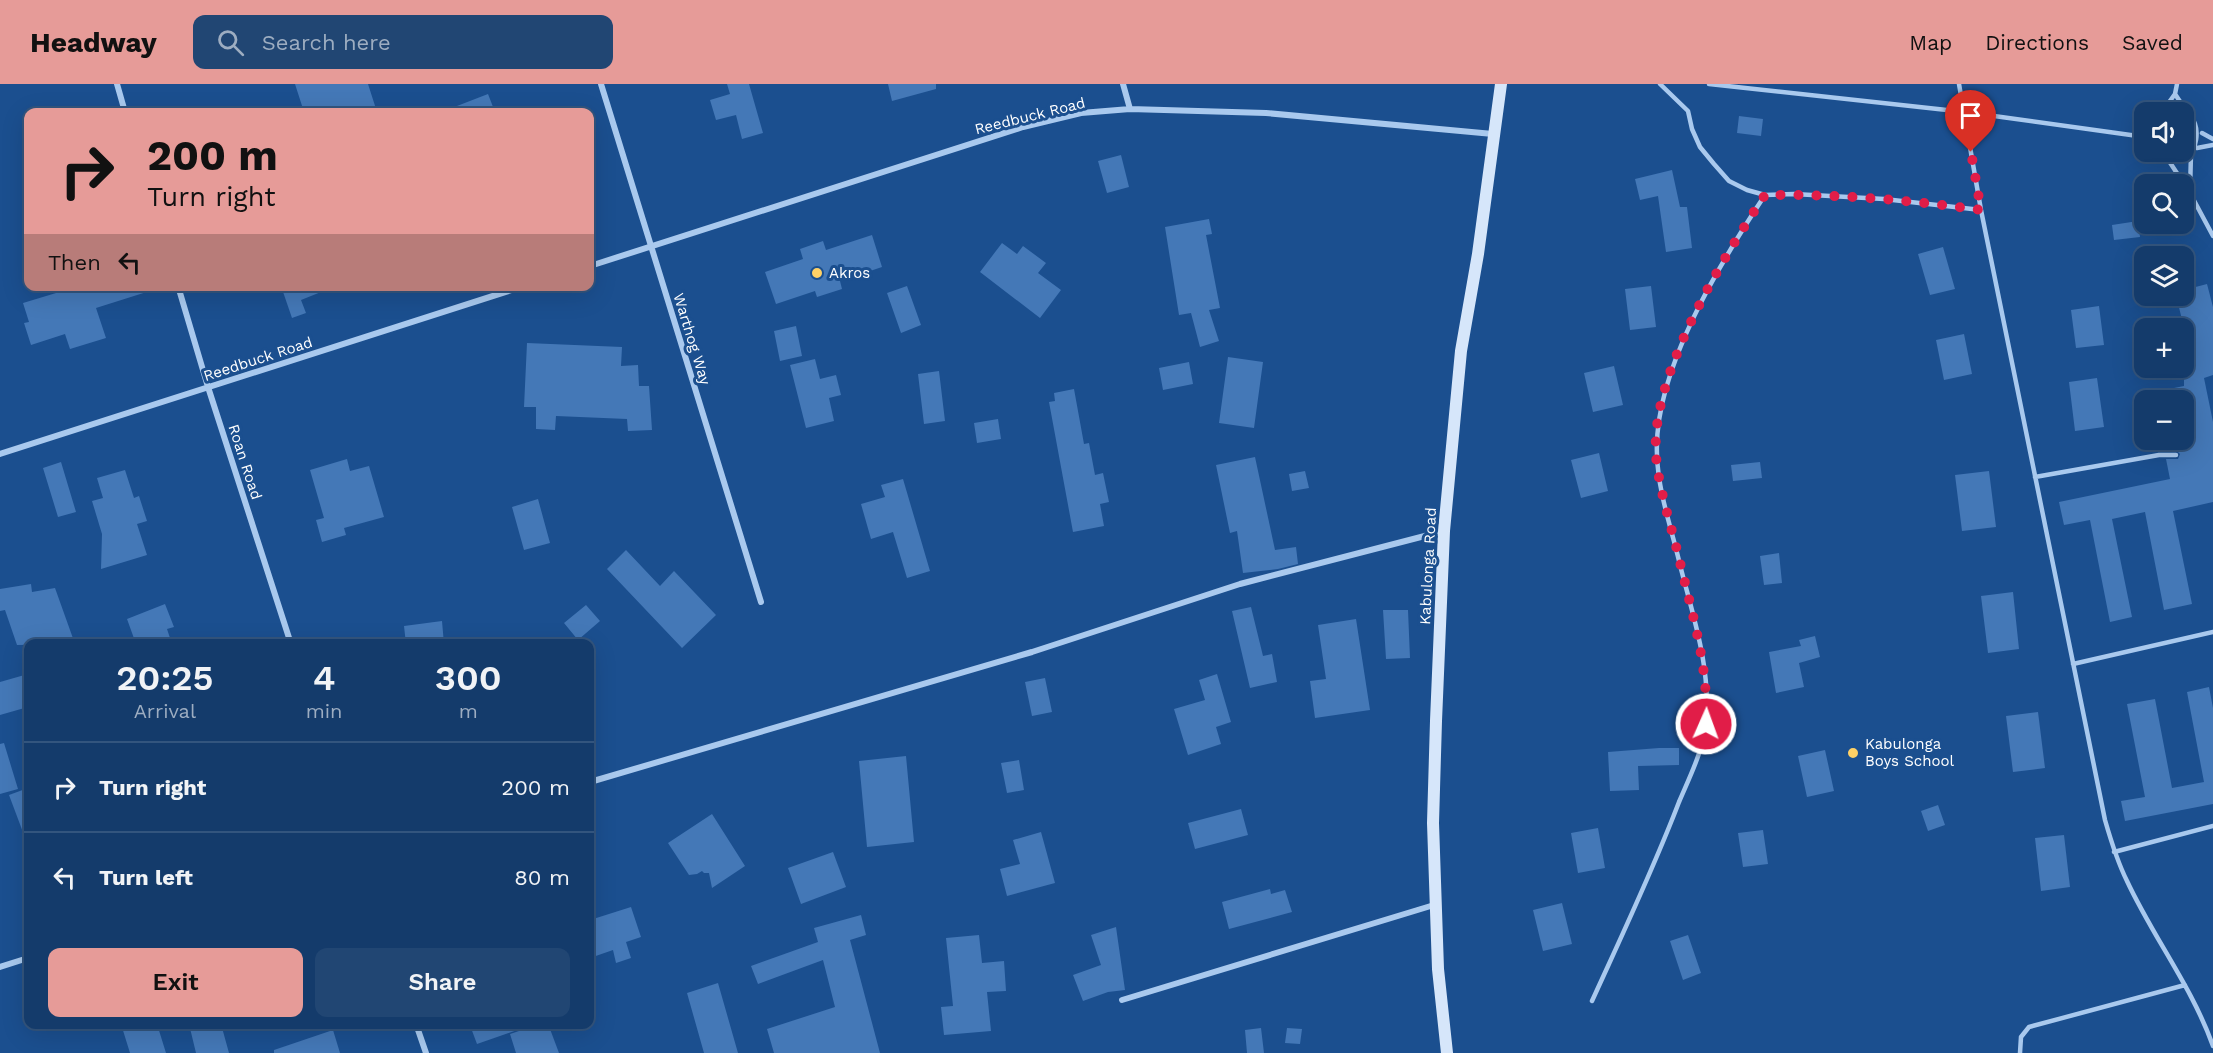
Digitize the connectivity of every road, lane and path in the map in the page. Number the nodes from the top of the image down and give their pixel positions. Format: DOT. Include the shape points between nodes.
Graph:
graph roads {
  1 [pos="117,84"];
  2 [pos="601,84"];
  3 [pos="1123,84"];
  4 [pos="1501,84"];
  5 [pos="1660,84"];
  6 [pos="1709,84"];
  7 [pos="1959,84"];
  8 [pos="2177,84"];
  9 [pos="2175,94"];
  10 [pos="2170,102"];
  11 [pos="2180,102"];
  12 [pos="124,108"];
  13 [pos="1130,109"];
  14 [pos="1965,112"];
  15 [pos="2194,117"];
  16 [pos="2202,133"];
  17 [pos="1493,134"];
  18 [pos="2134,135"];
  19 [pos="2213,139"];
  20 [pos="2213,145"];
  21 [pos="2197,148"];
  22 [pos="2194,151"];
  23 [pos="1765,195"];
  24 [pos="2194,200"];
  25 [pos="1981,210"];
  26 [pos="2213,236"];
  27 [pos="651,246"];
  28 [pos="594,265"];
  29 [pos="179,291"];
  30 [pos="508,291"];
  31 [pos="208,387"];
  32 [pos="0,454"];
  33 [pos="2176,455"];
  34 [pos="2035,477"];
  35 [pos="1444,531"];
  36 [pos="761,602"];
  37 [pos="2213,632"];
  38 [pos="289,639"];
  39 [pos="2073,664"];
  40 [pos="594,781"];
  41 [pos="2213,826"];
  42 [pos="2114,852"];
  43 [pos="1434,905"];
  44 [pos="24,959"];
  45 [pos="0,968"];
  46 [pos="2185,985"];
  47 [pos="1122,1000"];
  48 [pos="1592,1001"];
  49 [pos="419,1029"];
  50 [pos="2213,1046"];
  51 [pos="426,1053"];
  52 [pos="1447,1053"];
  53 [pos="2020,1053"];
  1 -- 12 [label="street"];
  2 -- 27 [label="street, Warthog Way"];
  3 -- 13 [label="street"];
  4 -- 17 [label="main road, Kabulonga Road"];
  5 -- 23 [label="lane" via="1688,111 1700,147 1729,181"];
  6 -- 14 [label="lane"];
  7 -- 14 [label="lane"];
  8 -- 9 [label="lane"];
  9 -- 10 [label="lane"];
  9 -- 11 [label="lane"];
  13 -- 17 [label="street, Reedbuck Road" via="1266,113"];
  13 -- 27 [label="street, Reedbuck Road" via="1081,113 1023,127"];
  14 -- 18 [label="lane"];
  14 -- 25 [label="lane"];
  15 -- 16 [label="lane"];
  16 -- 19 [label="lane"];
  16 -- 21 [label="lane"];
  17 -- 35 [label="main road, Kabulonga Road" via="1461,351"];
  20 -- 21 [label="lane"];
  21 -- 22 [label="lane"];
  23 -- 25 [label="lane" via="1884,199"];
  23 -- 48 [label="lane" via="1689,325 1663,392 1656,456 1704,665 1706,724 1700,752 1665,839"];
  24 -- 26 [label="lane"];
  25 -- 34 [label="lane"];
  27 -- 28 [label="street, Reedbuck Road"];
  27 -- 36 [label="street, Warthog Way"];
  29 -- 31 [label="street, Roan Road"];
  30 -- 31 [label="street, Reedbuck Road"];
  31 -- 32 [label="street, Reedbuck Road"];
  31 -- 38 [label="street, Roan Road"];
  33 -- 34 [label="lane"];
  34 -- 39 [label="lane"];
  35 -- 40 [label="street" via="1240,584 1032,652"];
  35 -- 43 [label="main road, Kabulonga Road"];
  37 -- 39 [label="lane"];
  39 -- 42 [label="lane"];
  41 -- 42 [label="lane"];
  42 -- 46 [label="lane"];
  43 -- 47 [label="street"];
  43 -- 52 [label="main road, Kabulonga Road"];
  44 -- 45 [label="street"];
  46 -- 50 [label="lane"];
  46 -- 53 [label="lane" via="2029,1027 2021,1037"];
  49 -- 51 [label="street"];
}
